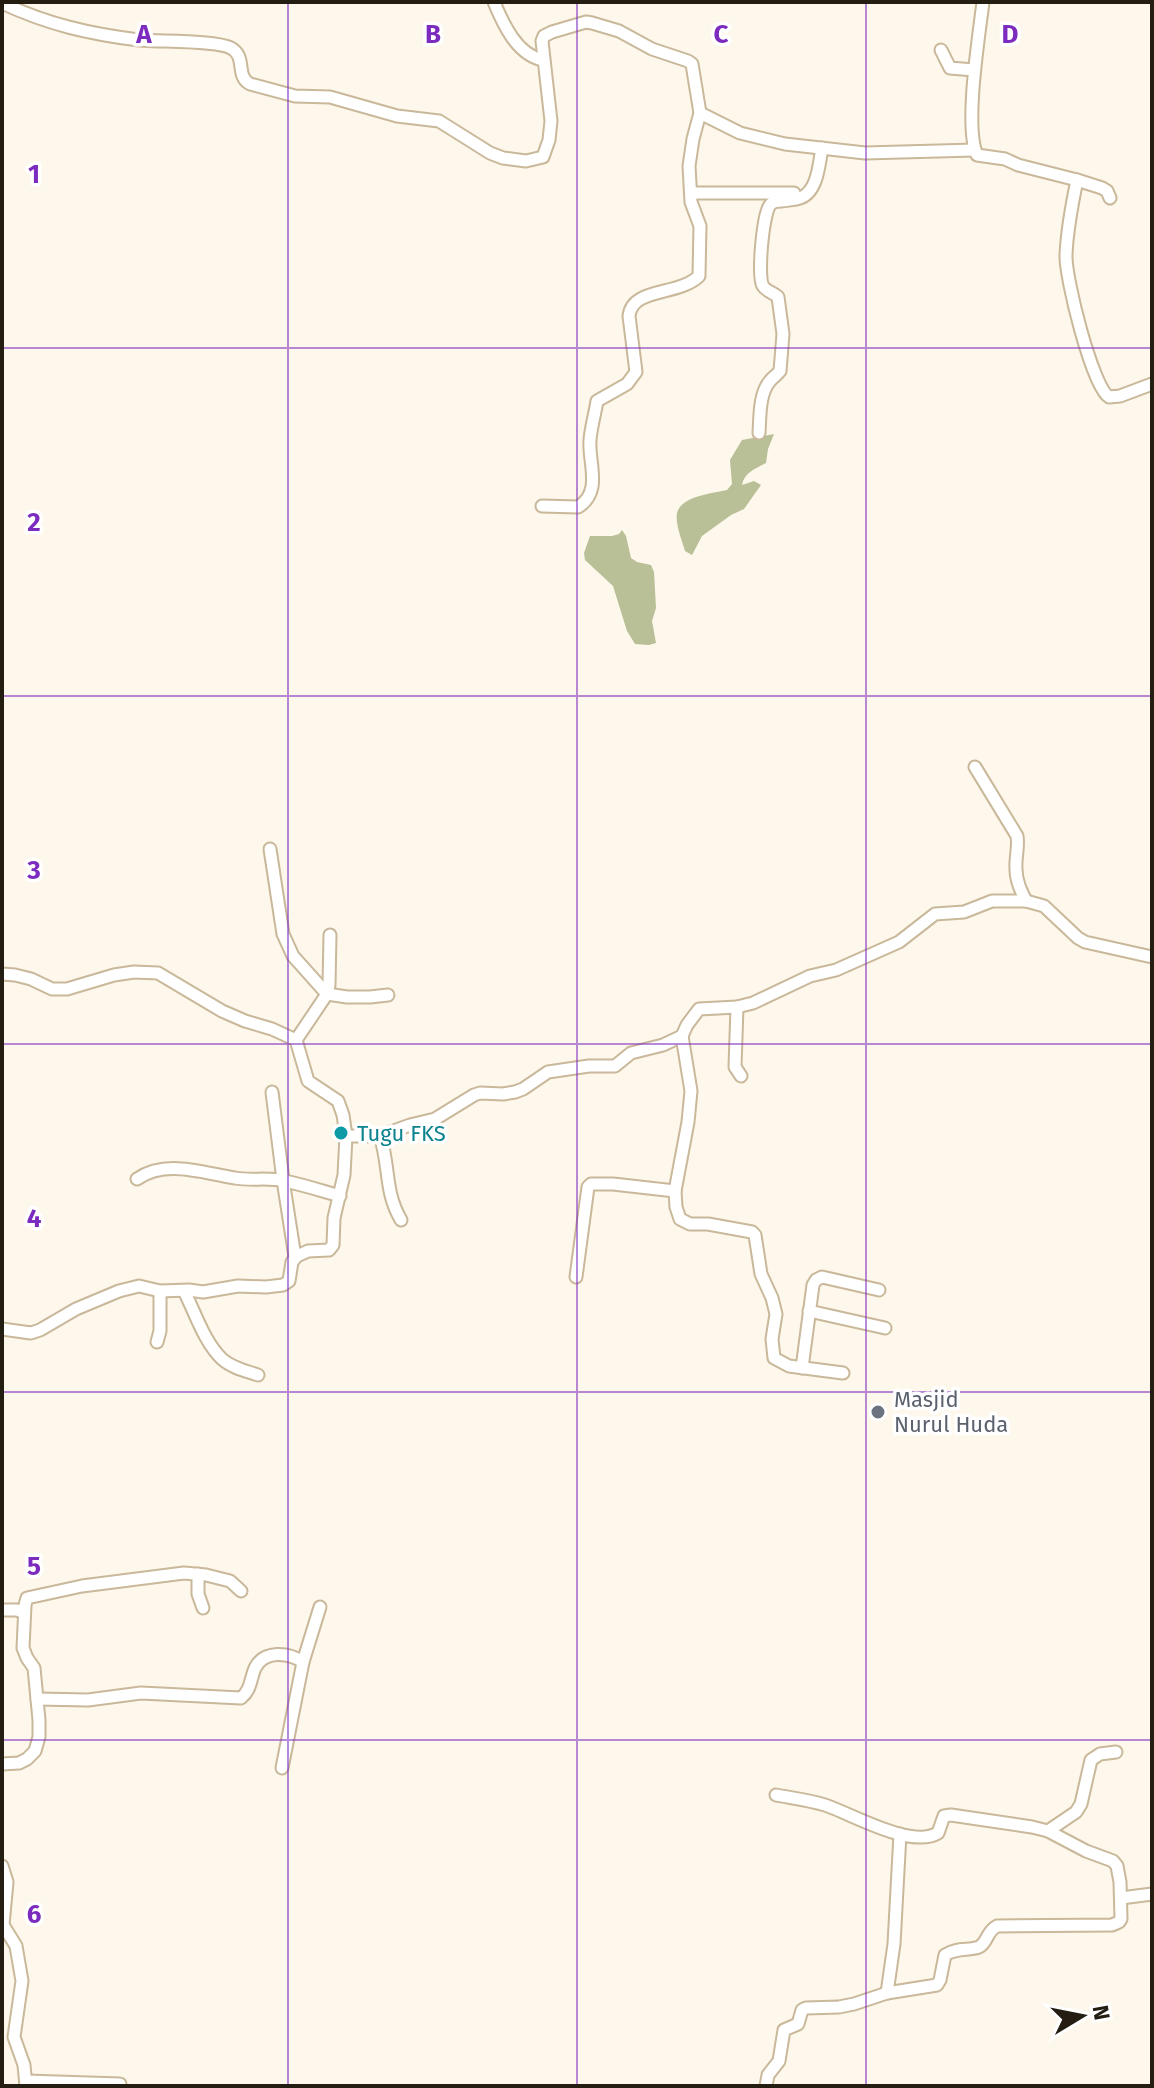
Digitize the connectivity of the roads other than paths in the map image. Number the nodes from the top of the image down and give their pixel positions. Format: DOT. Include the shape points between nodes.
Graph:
graph roads {
  1 [pos="494,2"];
  2 [pos="983,2"];
  3 [pos="2,3"];
  4 [pos="941,50"];
  5 [pos="543,60"];
  6 [pos="974,70"];
  7 [pos="700,113"];
  8 [pos="822,148"];
  9 [pos="975,150"];
  10 [pos="1077,180"];
  11 [pos="691,193"];
  12 [pos="808,194"];
  13 [pos="1110,198"];
  14 [pos="1152,384"];
  15 [pos="759,433"];
  16 [pos="542,506"];
  17 [pos="975,767"];
  18 [pos="270,849"];
  19 [pos="1026,901"];
  20 [pos="330,935"];
  21 [pos="1152,957"];
  22 [pos="2,974"];
  23 [pos="327,994"];
  24 [pos="388,995"];
  25 [pos="737,1007"];
  26 [pos="682,1036"];
  27 [pos="296,1040"];
  28 [pos="741,1076"];
  29 [pos="272,1092"];
  30 [pos="346,1136"];
  31 [pos="380,1136"];
  32 [pos="137,1179"];
  33 [pos="283,1180"];
  34 [pos="675,1191"];
  35 [pos="340,1196"];
  36 [pos="401,1220"];
  37 [pos="295,1257"];
  38 [pos="576,1277"];
  39 [pos="879,1290"];
  40 [pos="160,1291"];
  41 [pos="184,1291"];
  42 [pos="809,1311"];
  43 [pos="885,1328"];
  44 [pos="2,1329"];
  45 [pos="157,1342"];
  46 [pos="802,1368"];
  47 [pos="843,1373"];
  48 [pos="258,1375"];
  49 [pos="198,1574"];
  50 [pos="241,1591"];
  51 [pos="320,1607"];
  52 [pos="203,1608"];
  53 [pos="2,1610"];
  54 [pos="24,1613"];
  55 [pos="303,1662"];
  56 [pos="37,1699"];
  57 [pos="1116,1752"];
  58 [pos="2,1764"];
  59 [pos="282,1768"];
  60 [pos="776,1795"];
  61 [pos="1048,1831"];
  62 [pos="900,1834"];
  63 [pos="2,1866"];
  64 [pos="1152,1894"];
  65 [pos="1121,1898"];
  66 [pos="887,1993"];
  67 [pos="8,2039"];
  68 [pos="26,2083"];
  69 [pos="120,2084"];
  70 [pos="766,2086"];
  1 -- 5 [label="street" via="512,38"];
  2 -- 6 [label="street"];
  3 -- 5 [label="street" via="79,30 231,48 250,84 439,121 490,153 516,161 536,160 547,151 551,121"];
  4 -- 6 [label="street" via="950,68"];
  5 -- 7 [label="street" via="544,36 586,22 599,24 692,64"];
  6 -- 9 [label="street"];
  7 -- 8 [label="street" via="740,133"];
  7 -- 11 [label="street" via="689,166"];
  8 -- 9 [label="street" via="865,153"];
  8 -- 12 [label="street"];
  9 -- 10 [label="street" via="977,155"];
  10 -- 13 [label="street" via="1102,188"];
  10 -- 14 [label="street" via="1066,257 1100,387 1109,397"];
  11 -- 12 [label="street"];
  11 -- 16 [label="street" via="700,226 699,276 686,286 633,302 629,316 636,372 627,384 597,401 590,444 591,488 578,507"];
  12 -- 15 [label="street" via="774,202 766,218 761,279 778,297 783,334 780,371 765,391"];
  17 -- 19 [label="street" via="1017,836 1015,870"];
  18 -- 23 [label="street" via="283,934 293,956"];
  19 -- 21 [label="street" via="1044,906 1085,942"];
  19 -- 25 [label="street" via="992,901 964,912 935,914 899,942"];
  20 -- 23 [label="street"];
  22 -- 27 [label="street" via="67,989 134,972 158,973 222,1011"];
  23 -- 24 [label="street"];
  23 -- 27 [label="street"];
  25 -- 26 [label="street" via="699,1009"];
  25 -- 28 [label="street" via="735,1067"];
  26 -- 31 [label="street" via="631,1053 615,1066 566,1068 548,1072 515,1092 480,1093 440,1118"];
  26 -- 34 [label="street" via="691,1104"];
  27 -- 30 [label="street" via="308,1081 338,1101"];
  29 -- 33 [label="street"];
  30 -- 31 [label="street"];
  30 -- 35 [label="street"];
  31 -- 36 [label="street" via="389,1193"];
  32 -- 33 [label="street" via="168,1168"];
  33 -- 35 [label="street"];
  33 -- 37 [label="street"];
  34 -- 38 [label="street" via="591,1184"];
  34 -- 46 [label="street" via="677,1214 684,1223 755,1235 761,1274 776,1314 773,1355"];
  35 -- 37 [label="street" via="332,1248"];
  37 -- 41 [label="street" via="283,1285"];
  39 -- 42 [label="street" via="822,1277 813,1285"];
  40 -- 41 [label="street"];
  40 -- 44 [label="street" via="139,1286 119,1291 35,1332"];
  40 -- 45 [label="street"];
  41 -- 48 [label="street" via="223,1359"];
  42 -- 43 [label="street"];
  42 -- 46 [label="street"];
  46 -- 47 [label="street"];
  49 -- 50 [label="street" via="230,1581"];
  49 -- 52 [label="street"];
  49 -- 54 [label="street" via="27,1598"];
  51 -- 55 [label="street"];
  53 -- 54 [label="street"];
  54 -- 56 [label="street" via="23,1648 34,1665"];
  55 -- 56 [label="street" via="286,1653 263,1660 241,1698 141,1693"];
  55 -- 59 [label="street"];
  56 -- 58 [label="street" via="35,1751 24,1761"];
  57 -- 61 [label="street" via="1091,1760 1081,1804"];
  60 -- 62 [label="street" via="828,1806"];
  61 -- 62 [label="street" via="951,1815 944,1816 932,1836"];
  61 -- 65 [label="street" via="1113,1861"];
  62 -- 66 [label="street"];
  63 -- 67 [label="street" via="7,1882 3,1925 16,1946 22,1981"];
  64 -- 65 [label="street"];
  65 -- 66 [label="street" via="1121,1919 1112,1925 997,1926 977,1948 945,1955 937,1985"];
  66 -- 70 [label="street" via="854,2004 802,2010 798,2024 784,2030 779,2061"];
  67 -- 68 [label="street" via="24,2065"];
  68 -- 69 [label="street"];
}
